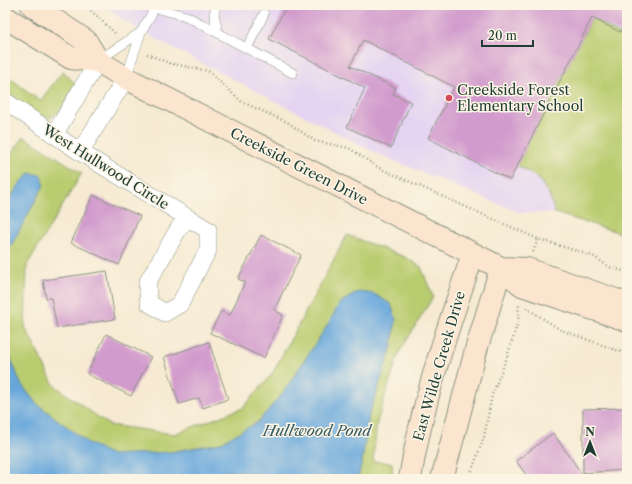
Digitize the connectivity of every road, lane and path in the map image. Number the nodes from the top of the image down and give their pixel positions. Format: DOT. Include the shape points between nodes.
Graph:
graph roads {
  1 [pos="32,5"];
  2 [pos="85,5"];
  3 [pos="216,5"];
  4 [pos="156,6"];
  5 [pos="264,14"];
  6 [pos="5,17"];
  7 [pos="142,32"];
  8 [pos="218,33"];
  9 [pos="125,43"];
  10 [pos="247,48"];
  11 [pos="136,49"];
  12 [pos="98,61"];
  13 [pos="293,73"];
  14 [pos="126,78"];
  15 [pos="5,101"];
  16 [pos="54,136"];
  17 [pos="80,152"];
  18 [pos="187,218"];
  19 [pos="538,239"];
  20 [pos="473,254"];
  21 [pos="501,268"];
  22 [pos="627,304"];
  23 [pos="627,320"];
  24 [pos="627,354"];
  25 [pos="410,479"];
  26 [pos="442,479"];
  27 [pos="471,479"];
  1 -- 12 [label="main road, Creekside Green Drive" via="86,41"];
  2 -- 9 [label="path"];
  3 -- 8 [label="lane" via="214,14"];
  4 -- 7 [label="lane"];
  4 -- 8 [label="lane" via="186,16"];
  5 -- 10 [label="lane"];
  6 -- 12 [label="main road, Creekside Green Drive" via="71,58"];
  7 -- 9 [label="lane"];
  7 -- 11 [label="lane"];
  8 -- 10 [label="lane"];
  9 -- 12 [label="lane"];
  10 -- 13 [label="lane"];
  11 -- 14 [label="lane"];
  11 -- 19 [label="path" via="169,64 208,71 242,102 287,122 315,141 349,148 379,168"];
  12 -- 14 [label="main road, Creekside Green Drive"];
  12 -- 16 [label="street"];
  14 -- 17 [label="street"];
  14 -- 20 [label="main road, Creekside Green Drive"];
  15 -- 16 [label="street, West Hullwood Circle"];
  16 -- 17 [label="street, West Hullwood Circle"];
  17 -- 18 [label="street, West Hullwood Circle"];
  18 -- 18 [label="street, West Hullwood Circle" via="208,230 208,250 180,304 166,313 149,303 147,283"];
  20 -- 21 [label="main road, Creekside Green Drive"];
  20 -- 25 [label="main road, East Wilde Creek Drive" via="444,340 415,449"];
  21 -- 22 [label="main road, Creekside Green Drive" via="528,269"];
  21 -- 23 [label="main road, Creekside Green Drive" via="522,285"];
  21 -- 26 [label="main road"];
  24 -- 27 [label="path" via="561,330 519,304 518,322 492,396 484,437"];
}
